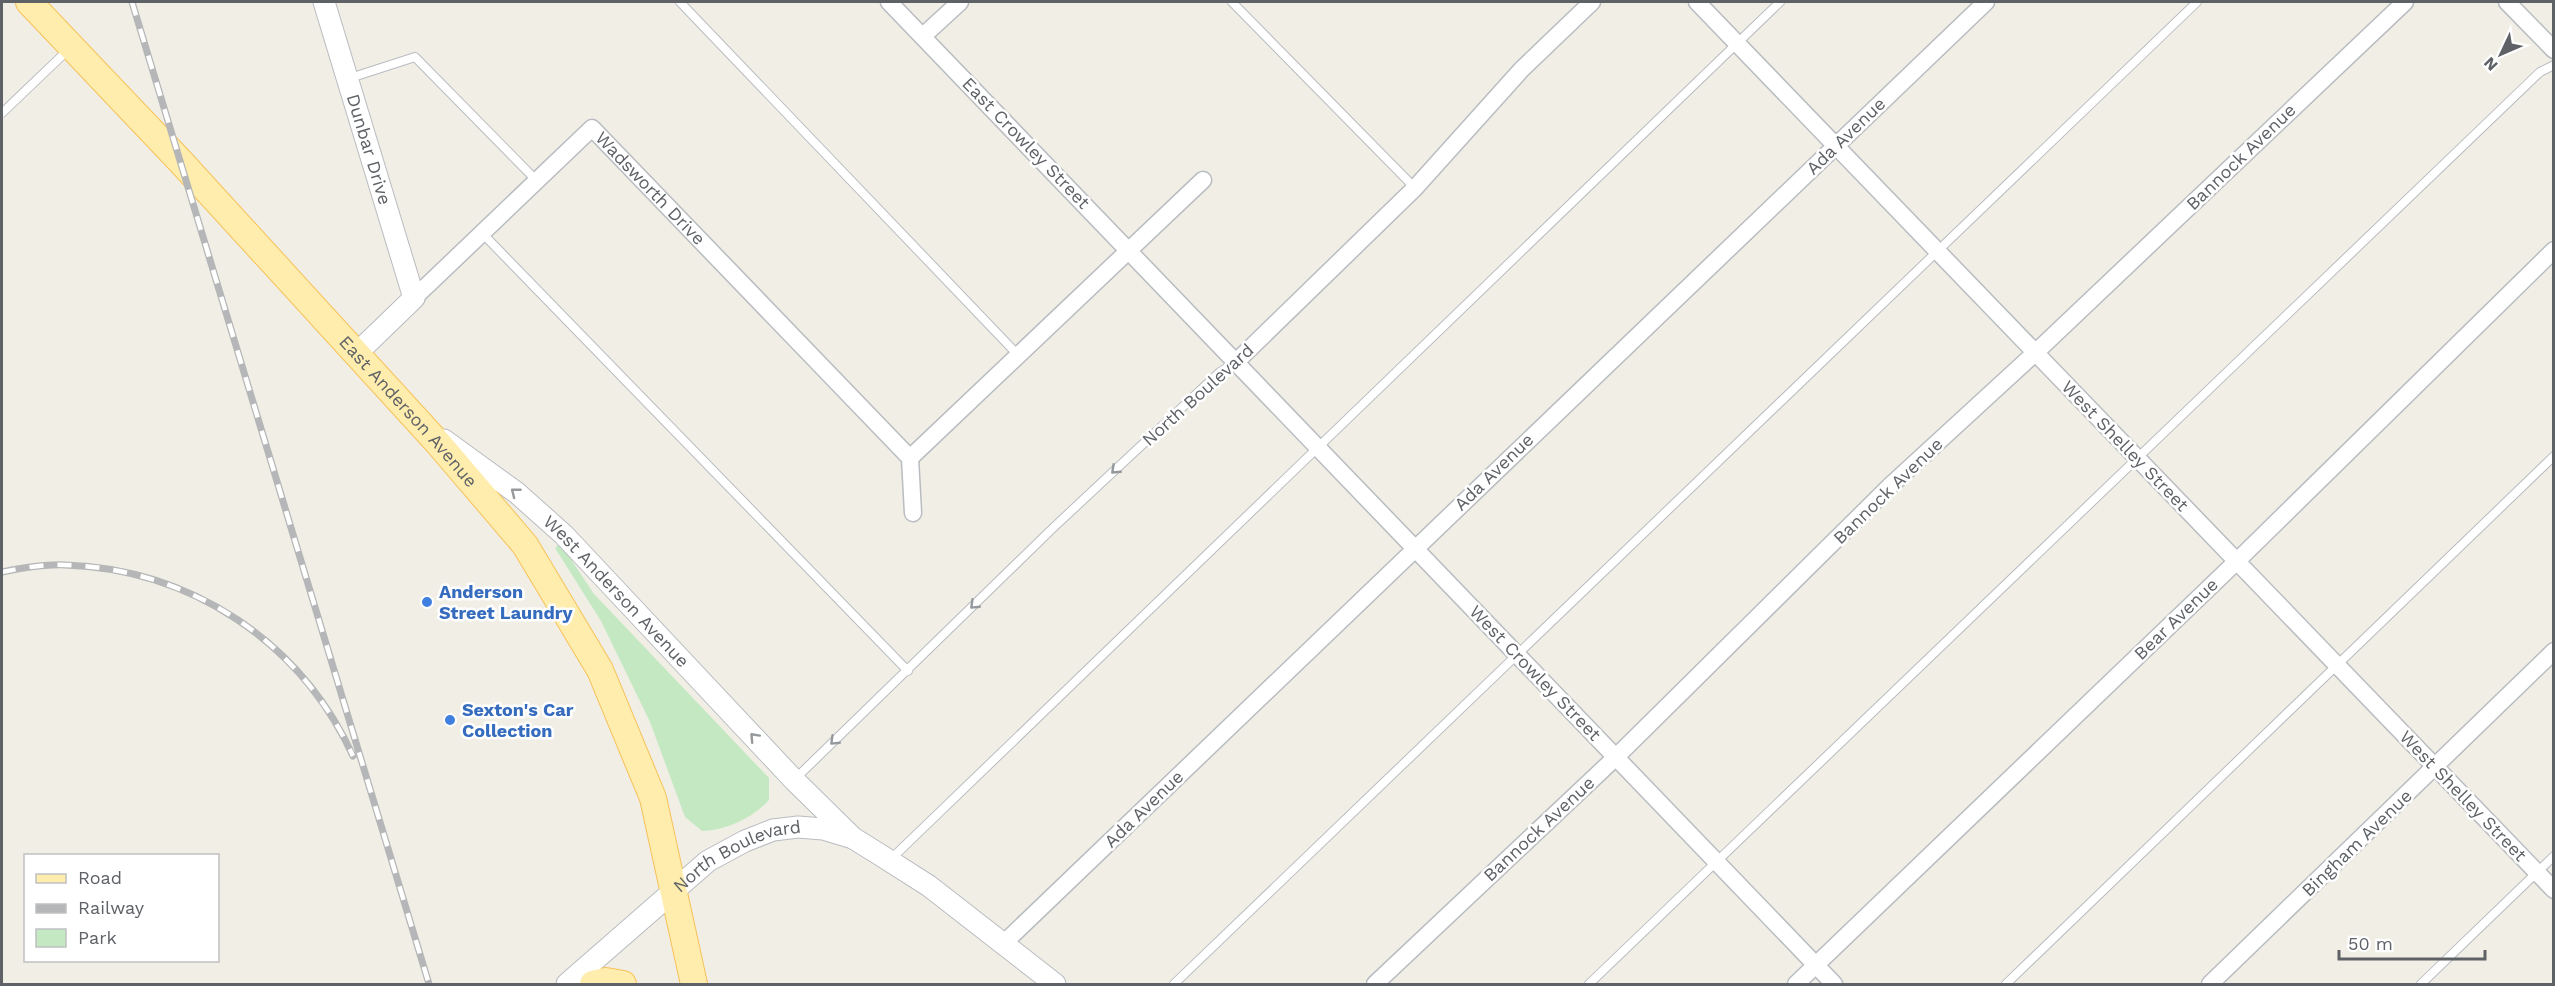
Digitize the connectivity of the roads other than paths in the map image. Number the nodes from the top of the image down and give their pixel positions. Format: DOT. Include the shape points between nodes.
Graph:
graph roads {
  1 [pos="30,2"];
  2 [pos="324,2"];
  3 [pos="680,2"];
  4 [pos="889,2"];
  5 [pos="960,2"];
  6 [pos="1232,2"];
  7 [pos="1592,2"];
  8 [pos="1697,2"];
  9 [pos="1780,2"];
  10 [pos="1986,2"];
  11 [pos="2197,2"];
  12 [pos="2405,2"];
  13 [pos="2507,2"];
  14 [pos="923,36"];
  15 [pos="1737,43"];
  16 [pos="71,46"];
  17 [pos="2553,50"];
  18 [pos="2553,64"];
  19 [pos="347,79"];
  20 [pos="2,113"];
  21 [pos="1836,146"];
  22 [pos="1203,180"];
  23 [pos="537,181"];
  24 [pos="1415,188"];
  25 [pos="482,233"];
  26 [pos="1128,250"];
  27 [pos="1937,250"];
  28 [pos="2553,250"];
  29 [pos="414,298"];
  30 [pos="2035,353"];
  31 [pos="356,355"];
  32 [pos="1020,356"];
  33 [pos="1237,361"];
  34 [pos="419,422"];
  35 [pos="1319,446"];
  36 [pos="2553,456"];
  37 [pos="910,458"];
  38 [pos="2137,458"];
  39 [pos="913,513"];
  40 [pos="1415,548"];
  41 [pos="2237,561"];
  42 [pos="2553,651"];
  43 [pos="1517,654"];
  44 [pos="2336,664"];
  45 [pos="908,671"];
  46 [pos="1616,757"];
  47 [pos="2435,767"];
  48 [pos="794,780"];
  49 [pos="853,838"];
  50 [pos="2553,856"];
  51 [pos="889,860"];
  52 [pos="1716,862"];
  53 [pos="2536,873"];
  54 [pos="2553,890"];
  55 [pos="675,892"];
  56 [pos="1004,943"];
  57 [pos="1816,966"];
  58 [pos="567,984"];
  59 [pos="594,984"];
  60 [pos="623,984"];
  61 [pos="694,984"];
  62 [pos="1055,984"];
  63 [pos="1174,984"];
  64 [pos="1375,984"];
  65 [pos="1589,984"];
  66 [pos="1796,984"];
  67 [pos="1834,984"];
  68 [pos="2006,984"];
  69 [pos="2210,984"];
  70 [pos="2421,984"];
  1 -- 16 [label="main road, East Anderson Avenue"];
  2 -- 19 [label="street, Dunbar Drive"];
  3 -- 32 [label="lane"];
  4 -- 14 [label="street, East Crowley Street"];
  5 -- 14 [label="street"];
  6 -- 24 [label="lane"];
  7 -- 24 [label="street, North Boulevard" via="1521,70"];
  8 -- 15 [label="street, West Shelley Street"];
  9 -- 15 [label="lane"];
  10 -- 21 [label="street, Ada Avenue"];
  11 -- 27 [label="lane"];
  12 -- 30 [label="street, Bannock Avenue"];
  13 -- 17 [label="street"];
  14 -- 26 [label="street, East Crowley Street"];
  15 -- 21 [label="street, West Shelley Street"];
  15 -- 35 [label="lane"];
  16 -- 20 [label="lane"];
  16 -- 31 [label="main road, East Anderson Avenue"];
  18 -- 38 [label="lane" via="2540,72"];
  19 -- 23 [label="lane" via="415,57"];
  19 -- 29 [label="street, Dunbar Drive"];
  21 -- 27 [label="street, West Shelley Street"];
  21 -- 40 [label="street, Ada Avenue"];
  22 -- 26 [label="street"];
  23 -- 25 [label="street, Wadsworth Drive"];
  23 -- 37 [label="street, Wadsworth Drive" via="592,128"];
  24 -- 33 [label="street, North Boulevard"];
  25 -- 29 [label="street, Wadsworth Drive"];
  25 -- 45 [label="lane"];
  26 -- 32 [label="street"];
  26 -- 33 [label="street, East Crowley Street"];
  27 -- 30 [label="street, West Shelley Street"];
  27 -- 43 [label="lane"];
  28 -- 41 [label="street, Bear Avenue"];
  29 -- 31 [label="street, Wadsworth Drive"];
  30 -- 38 [label="street, West Shelley Street"];
  30 -- 46 [label="street, Bannock Avenue" via="1890,486"];
  31 -- 34 [label="main road, East Anderson Avenue"];
  32 -- 37 [label="street"];
  33 -- 35 [label="street, West Crowley Street"];
  33 -- 45 [label="lane, North Boulevard, one-way" via="1220,372 1115,470"];
  48 -- 34 [label="street, West Anderson Avenue, one-way" via="564,535 516,493"];
  34 -- 55 [label="main road, East Anderson Avenue" via="525,545 600,670 653,798"];
  35 -- 40 [label="street, West Crowley Street"];
  35 -- 51 [label="lane"];
  36 -- 44 [label="lane"];
  37 -- 39 [label="street"];
  38 -- 41 [label="street, West Shelley Street"];
  38 -- 52 [label="lane"];
  40 -- 43 [label="street, West Crowley Street"];
  40 -- 56 [label="street, Ada Avenue"];
  41 -- 44 [label="street, West Shelley Street"];
  41 -- 57 [label="street, Bear Avenue"];
  42 -- 47 [label="street, Bingham Avenue"];
  43 -- 46 [label="street, West Crowley Street"];
  43 -- 63 [label="lane"];
  44 -- 47 [label="street, West Shelley Street"];
  44 -- 68 [label="lane"];
  45 -- 48 [label="lane, North Boulevard, one-way"];
  46 -- 52 [label="street, West Crowley Street"];
  46 -- 64 [label="street, Bannock Avenue"];
  47 -- 53 [label="street, West Shelley Street"];
  47 -- 69 [label="street, Bingham Avenue"];
  48 -- 49 [label="street, West Anderson Avenue"];
  49 -- 51 [label="street, North Boulevard"];
  49 -- 55 [label="street, North Boulevard" via="823,829 773,830 708,861"];
  50 -- 53 [label="lane"];
  51 -- 56 [label="street, North Boulevard"];
  52 -- 57 [label="street, West Crowley Street"];
  52 -- 65 [label="lane"];
  53 -- 54 [label="street, West Shelley Street"];
  53 -- 70 [label="lane"];
  55 -- 58 [label="street, North Boulevard"];
  55 -- 61 [label="main road, East Anderson Avenue"];
  56 -- 62 [label="street"];
  57 -- 66 [label="street, Bear Avenue"];
  57 -- 67 [label="street, West Crowley Street"];
  59 -- 60 [label="main road"];
}
